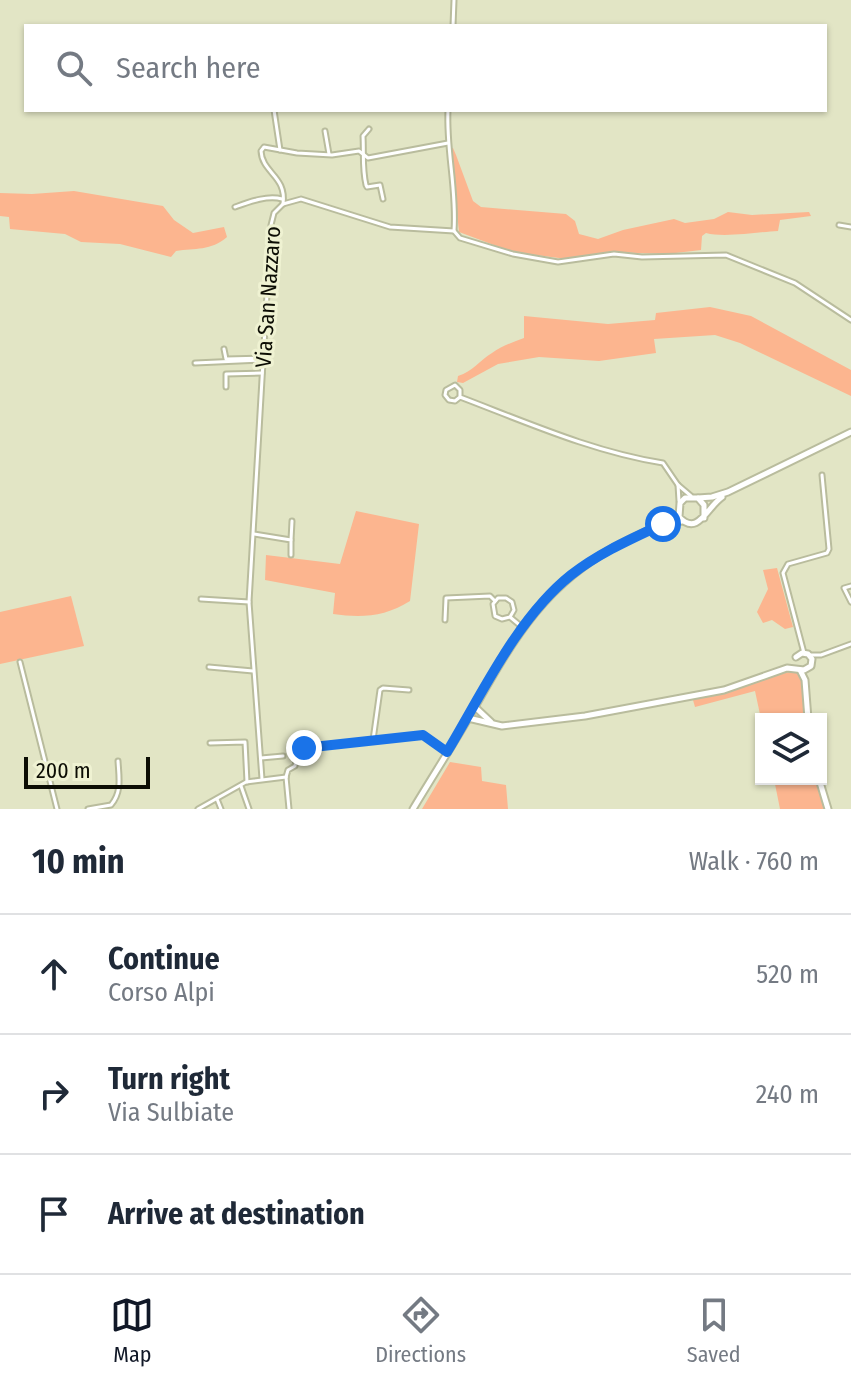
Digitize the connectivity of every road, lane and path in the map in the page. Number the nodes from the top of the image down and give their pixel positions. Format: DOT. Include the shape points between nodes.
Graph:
graph roads {
  1 [pos="454,0"];
  2 [pos="453,24"];
  3 [pos="274,112"];
  4 [pos="448,112"];
  5 [pos="369,129"];
  6 [pos="325,131"];
  7 [pos="448,143"];
  8 [pos="280,150"];
  9 [pos="330,154"];
  10 [pos="364,155"];
  11 [pos="383,199"];
  12 [pos="283,202"];
  13 [pos="235,207"];
  14 [pos="839,225"];
  15 [pos="851,227"];
  16 [pos="454,231"];
  17 [pos="851,320"];
  18 [pos="224,349"];
  19 [pos="263,359"];
  20 [pos="195,363"];
  21 [pos="262,373"];
  22 [pos="226,387"];
  23 [pos="460,397"];
  24 [pos="851,432"];
  25 [pos="822,475"];
  26 [pos="678,485"];
  27 [pos="728,492"];
  28 [pos="694,498"];
  29 [pos="680,503"];
  30 [pos="677,511"];
  31 [pos="704,518"];
  32 [pos="292,521"];
  33 [pos="682,521"];
  34 [pos="663,524"];
  35 [pos="254,534"];
  36 [pos="291,540"];
  37 [pos="291,555"];
  38 [pos="851,586"];
  39 [pos="201,599"];
  40 [pos="495,601"];
  41 [pos="249,602"];
  42 [pos="851,602"];
  43 [pos="510,617"];
  44 [pos="445,620"];
  45 [pos="523,627"];
  46 [pos="851,644"];
  47 [pos="806,654"];
  48 [pos="821,655"];
  49 [pos="796,657"];
  50 [pos="20,662"];
  51 [pos="810,666"];
  52 [pos="209,667"];
  53 [pos="787,668"];
  54 [pos="799,669"];
  55 [pos="254,671"];
  56 [pos="805,680"];
  57 [pos="409,690"];
  58 [pos="475,707"];
  59 [pos="808,713"];
  60 [pos="468,718"];
  61 [pos="492,723"];
  62 [pos="373,740"];
  63 [pos="210,743"];
  64 [pos="447,752"];
  65 [pos="283,756"];
  66 [pos="261,758"];
  67 [pos="118,761"];
  68 [pos="286,777"];
  69 [pos="262,779"];
  70 [pos="247,782"];
  71 [pos="241,785"];
  72 [pos="821,785"];
  73 [pos="217,799"];
  74 [pos="57,809"];
  75 [pos="88,809"];
  76 [pos="198,809"];
  77 [pos="221,809"];
  78 [pos="249,809"];
  79 [pos="289,809"];
  80 [pos="413,809"];
  81 [pos="828,809"];
  1 -- 2 [label="street"];
  3 -- 8 [label="street"];
  4 -- 7 [label="street"];
  5 -- 10 [label="street" via="363,136"];
  6 -- 9 [label="street"];
  7 -- 10 [label="street"];
  7 -- 16 [label="street" via="456,199"];
  8 -- 9 [label="street"];
  8 -- 12 [label="street" via="264,147 261,154 283,186"];
  9 -- 10 [label="street" via="356,150"];
  10 -- 11 [label="street" via="366,185 380,185"];
  12 -- 13 [label="street" via="277,197"];
  12 -- 16 [label="street, Via San Nazzaro" via="301,199 390,227"];
  12 -- 19 [label="street, Via San Nazzaro" via="271,225"];
  14 -- 15 [label="street"];
  16 -- 17 [label="street, Via San Nazzaro" via="460,238 549,260 614,254 734,257 795,283"];
  18 -- 19 [label="street" via="226,359"];
  19 -- 20 [label="street"];
  19 -- 21 [label="street, Via San Nazzaro"];
  21 -- 22 [label="street" via="226,374"];
  21 -- 35 [label="street, Via San Nazzaro"];
  23 -- 26 [label="street" via="608,451 663,463"];
  24 -- 27 [label="main road"];
  25 -- 47 [label="street" via="829,549 788,564 783,573"];
  26 -- 28 [label="street"];
  26 -- 29 [label="street"];
  27 -- 28 [label="main road"];
  27 -- 31 [label="main road"];
  28 -- 29 [label="main road"];
  28 -- 31 [label="main road" via="704,505"];
  29 -- 30 [label="main road"];
  30 -- 33 [label="main road"];
  30 -- 34 [label="main road"];
  31 -- 33 [label="main road" via="694,525"];
  32 -- 36 [label="street"];
  33 -- 34 [label="main road"];
  34 -- 45 [label="main road" via="573,573"];
  35 -- 36 [label="street"];
  35 -- 41 [label="street, Via San Nazzaro"];
  36 -- 37 [label="street"];
  38 -- 42 [label="street" via="844,588"];
  39 -- 41 [label="street"];
  40 -- 43 [label="street" via="495,616"];
  40 -- 43 [label="street" via="509,599 514,606"];
  40 -- 44 [label="street" via="490,596 446,598"];
  41 -- 55 [label="street, Via San Nazzaro"];
  43 -- 45 [label="street"];
  45 -- 58 [label="main road"];
  46 -- 48 [label="street"];
  47 -- 48 [label="street"];
  47 -- 49 [label="main road"];
  47 -- 51 [label="main road"];
  48 -- 51 [label="street"];
  49 -- 53 [label="main road"];
  49 -- 54 [label="main road"];
  50 -- 74 [label="street"];
  51 -- 54 [label="main road"];
  51 -- 56 [label="main road"];
  52 -- 55 [label="street"];
  53 -- 54 [label="main road"];
  53 -- 61 [label="main road" via="724,690 602,713"];
  54 -- 56 [label="main road"];
  55 -- 66 [label="street, Via San Nazzaro"];
  56 -- 59 [label="main road"];
  57 -- 62 [label="street" via="380,690"];
  58 -- 60 [label="main road"];
  58 -- 61 [label="main road"];
  60 -- 61 [label="main road"];
  60 -- 64 [label="main road"];
  62 -- 64 [label="street" via="423,735"];
  62 -- 68 [label="street" via="304,748"];
  63 -- 70 [label="street" via="245,742"];
  64 -- 80 [label="main road"];
  65 -- 66 [label="street"];
  66 -- 69 [label="street, Via San Nazzaro"];
  67 -- 75 [label="street" via="115,800"];
  68 -- 69 [label="street"];
  68 -- 79 [label="street"];
  69 -- 70 [label="street"];
  70 -- 71 [label="street"];
  71 -- 73 [label="street"];
  71 -- 78 [label="street"];
  72 -- 81 [label="main road"];
  73 -- 76 [label="street"];
  73 -- 77 [label="street"];
}
